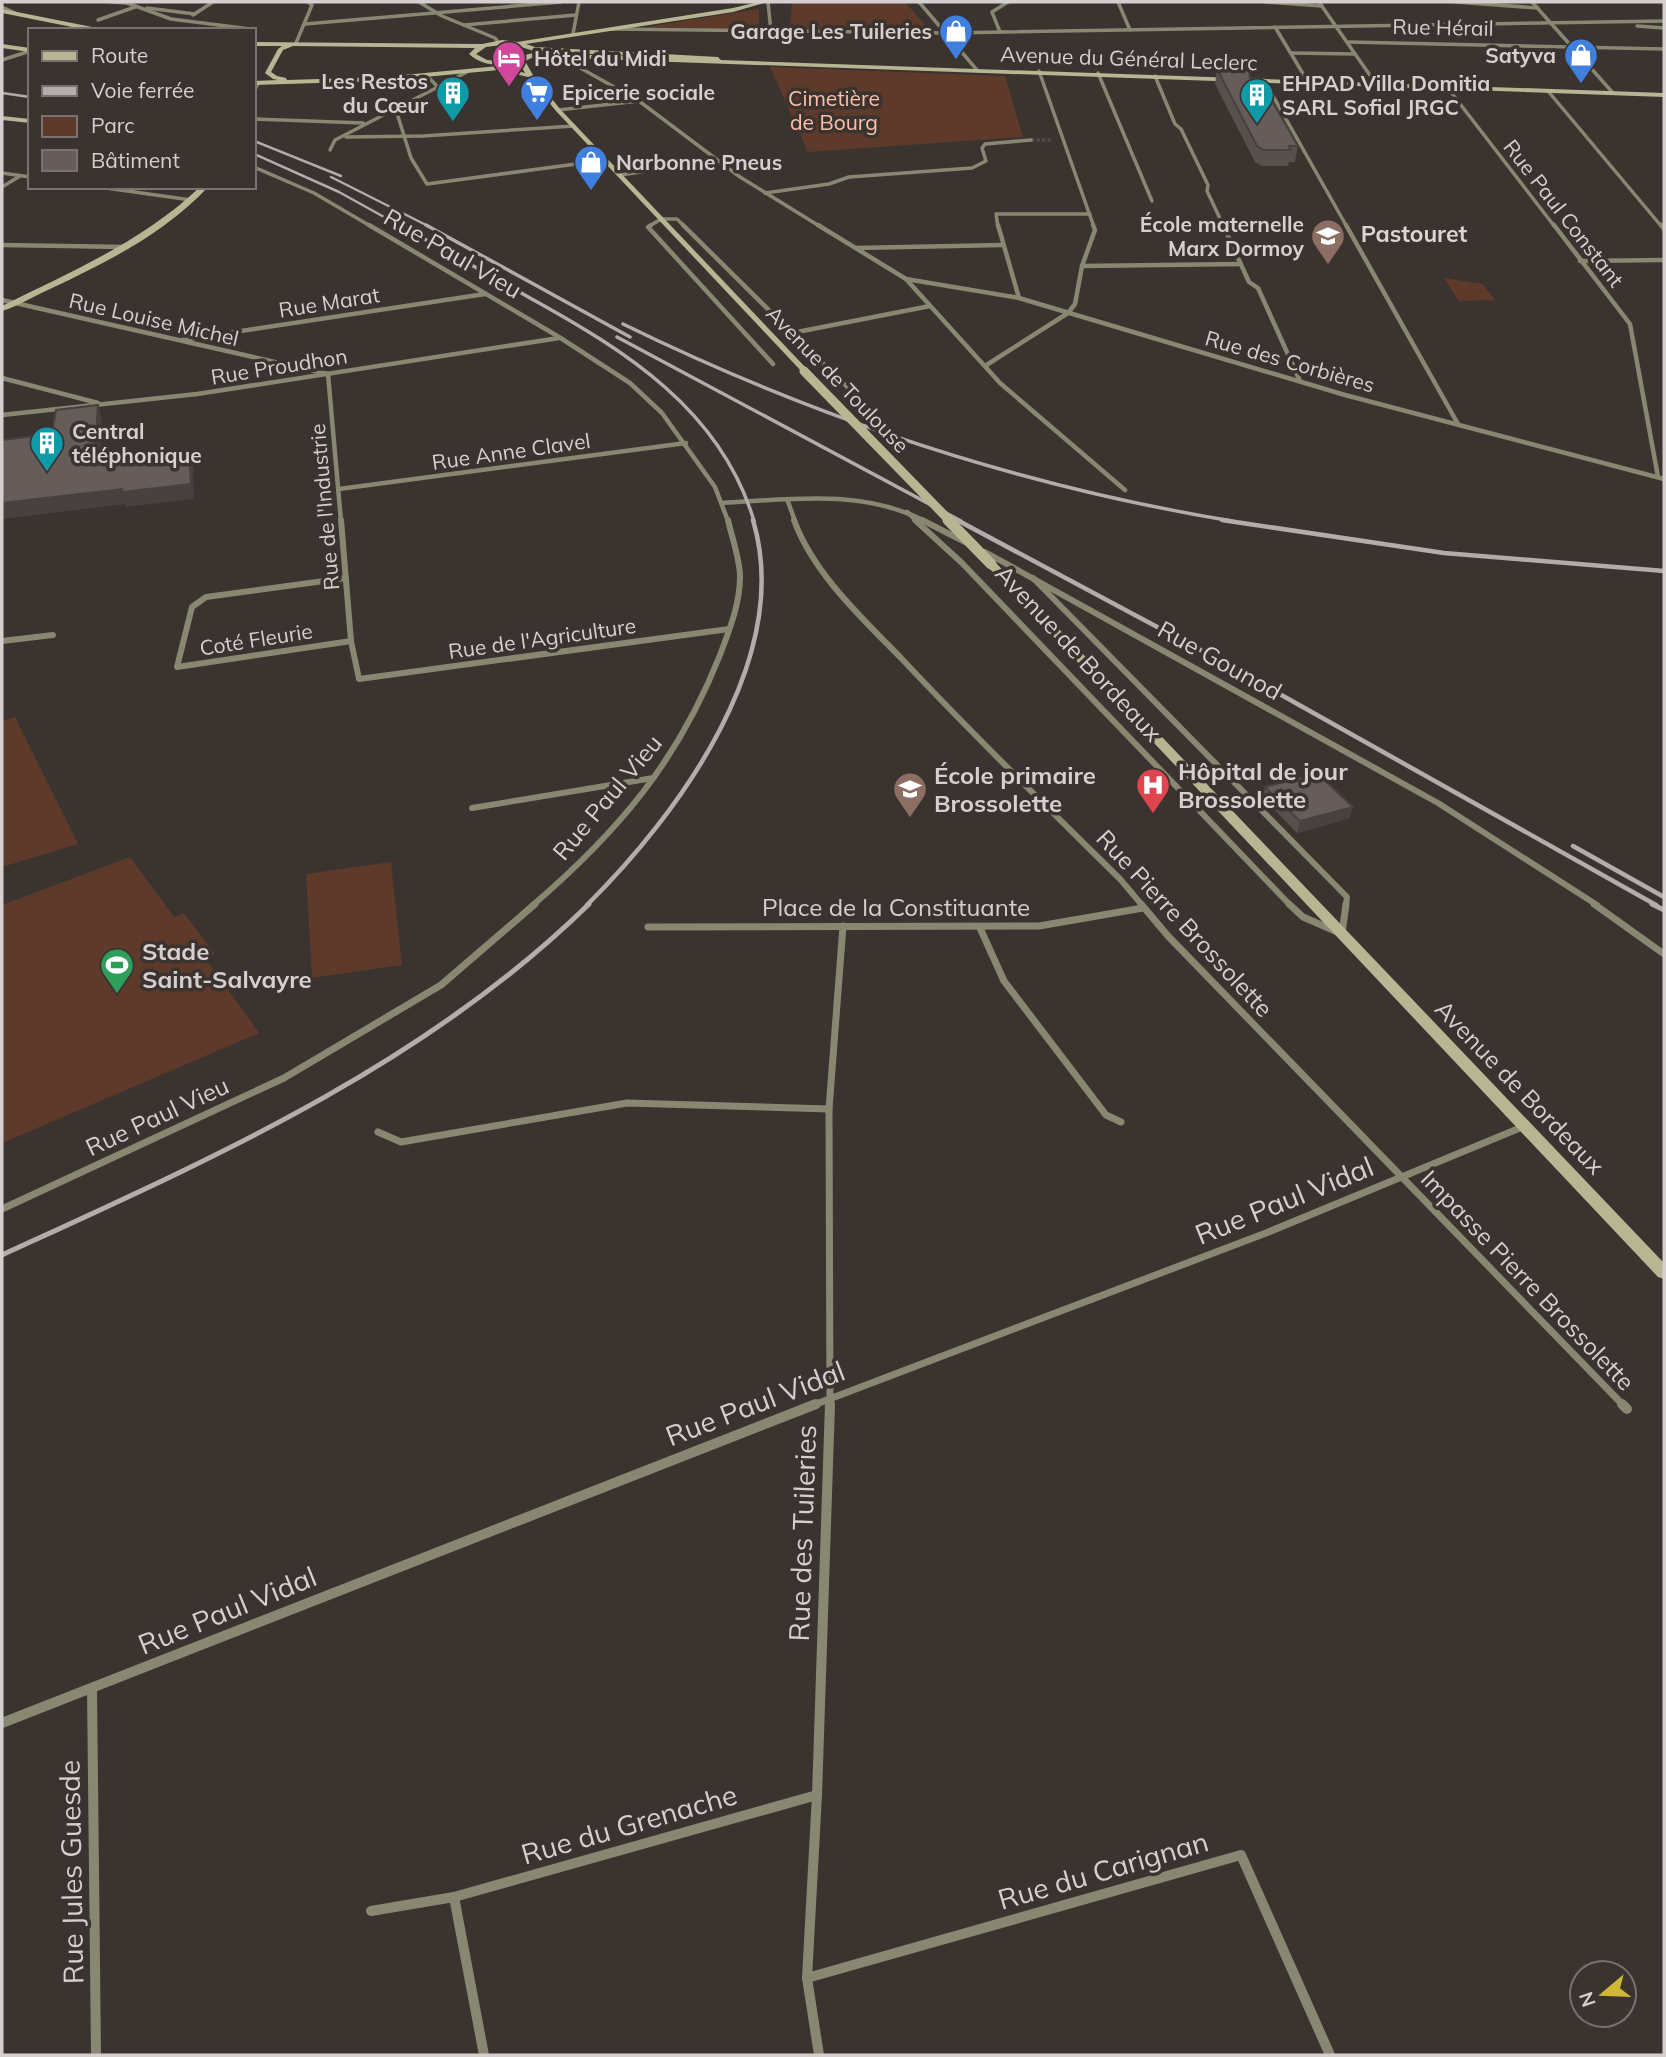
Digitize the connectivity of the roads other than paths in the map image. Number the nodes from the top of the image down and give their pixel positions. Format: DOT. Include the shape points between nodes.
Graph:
graph roads {
  1 [pos="112,2"];
  2 [pos="213,2"];
  3 [pos="308,2"];
  4 [pos="419,2"];
  5 [pos="561,2"];
  6 [pos="579,2"];
  7 [pos="766,2"];
  8 [pos="919,2"];
  9 [pos="1007,2"];
  10 [pos="1118,2"];
  11 [pos="1266,2"];
  12 [pos="1456,2"];
  13 [pos="1532,2"];
  14 [pos="129,3"];
  15 [pos="1320,4"];
  16 [pos="133,7"];
  17 [pos="1538,8"];
  18 [pos="2,9"];
  19 [pos="435,13"];
  20 [pos="195,14"];
  21 [pos="576,15"];
  22 [pos="98,20"];
  23 [pos="1664,21"];
  24 [pos="198,22"];
  25 [pos="1609,23"];
  26 [pos="305,24"];
  27 [pos="1552,24"];
  28 [pos="464,25"];
  29 [pos="1336,26"];
  30 [pos="1276,27"];
  31 [pos="78,28"];
  32 [pos="243,28"];
  33 [pos="1664,28"];
  34 [pos="608,29"];
  35 [pos="1130,30"];
  36 [pos="771,32"];
  37 [pos="1000,32"];
  38 [pos="947,33"];
  39 [pos="573,34"];
  40 [pos="561,36"];
  41 [pos="1348,42"];
  42 [pos="296,43"];
  43 [pos="499,43"];
  44 [pos="256,44"];
  45 [pos="517,44"];
  46 [pos="2,46"];
  47 [pos="483,46"];
  48 [pos="1570,46"];
  49 [pos="1664,49"];
  50 [pos="28,50"];
  51 [pos="28,51"];
  52 [pos="534,52"];
  53 [pos="556,52"];
  54 [pos="1291,53"];
  55 [pos="1355,54"];
  56 [pos="2,60"];
  57 [pos="521,60"];
  58 [pos="503,62"];
  59 [pos="477,70"];
  60 [pos="977,70"];
  61 [pos="1039,71"];
  62 [pos="467,72"];
  63 [pos="1098,73"];
  64 [pos="426,76"];
  65 [pos="530,76"];
  66 [pos="1155,76"];
  67 [pos="1264,80"];
  68 [pos="313,81"];
  69 [pos="1308,82"];
  70 [pos="256,83"];
  71 [pos="1376,85"];
  72 [pos="438,87"];
  73 [pos="1447,87"];
  74 [pos="1548,91"];
  75 [pos="1613,93"];
  76 [pos="1664,95"];
  77 [pos="639,101"];
  78 [pos="396,110"];
  79 [pos="558,110"];
  80 [pos="2,118"];
  81 [pos="256,119"];
  82 [pos="28,121"];
  83 [pos="363,124"];
  84 [pos="574,126"];
  85 [pos="346,136"];
  86 [pos="406,136"];
  87 [pos="1031,140"];
  88 [pos="1051,140"];
  89 [pos="1063,140"];
  90 [pos="330,150"];
  91 [pos="606,160"];
  92 [pos="719,161"];
  93 [pos="256,171"];
  94 [pos="256,171"];
  95 [pos="2,173"];
  96 [pos="267,173"];
  97 [pos="620,175"];
  98 [pos="21,176"];
  99 [pos="28,177"];
  100 [pos="3,186"];
  101 [pos="113,189"];
  102 [pos="202,189"];
  103 [pos="764,193"];
  104 [pos="191,200"];
  105 [pos="1152,201"];
  106 [pos="1090,214"];
  107 [pos="661,219"];
  108 [pos="1664,229"];
  109 [pos="2,245"];
  110 [pos="1002,245"];
  111 [pos="127,247"];
  112 [pos="854,248"];
  113 [pos="1664,260"];
  114 [pos="1580,261"];
  115 [pos="1241,264"];
  116 [pos="1082,266"];
  117 [pos="906,279"];
  118 [pos="485,294"];
  119 [pos="1019,298"];
  120 [pos="2,300"];
  121 [pos="13,303"];
  122 [pos="930,306"];
  123 [pos="2,309"];
  124 [pos="1068,313"];
  125 [pos="792,333"];
  126 [pos="559,337"];
  127 [pos="177,341"];
  128 [pos="773,364"];
  129 [pos="985,366"];
  130 [pos="328,374"];
  131 [pos="2,378"];
  132 [pos="1300,380"];
  133 [pos="102,404"];
  134 [pos="2,415"];
  135 [pos="879,418"];
  136 [pos="1458,425"];
  137 [pos="686,443"];
  138 [pos="1661,478"];
  139 [pos="340,489"];
  140 [pos="1125,490"];
  141 [pos="787,499"];
  142 [pos="723,503"];
  143 [pos="907,512"];
  144 [pos="991,564"];
  145 [pos="346,578"];
  146 [pos="1033,578"];
  147 [pos="729,629"];
  148 [pos="53,635"];
  149 [pos="2,641"];
  150 [pos="351,641"];
  151 [pos="359,678"];
  152 [pos="654,778"];
  153 [pos="472,808"];
  154 [pos="1143,908"];
  155 [pos="843,926"];
  156 [pos="648,927"];
  157 [pos="980,928"];
  158 [pos="1342,934"];
  159 [pos="1664,954"];
  160 [pos="829,1109"];
  161 [pos="1121,1122"];
  162 [pos="1525,1126"];
  163 [pos="378,1132"];
  164 [pos="1402,1178"];
  165 [pos="2,1209"];
  166 [pos="1664,1273"];
  167 [pos="830,1399"];
  168 [pos="1627,1409"];
  169 [pos="92,1688"];
  170 [pos="2,1723"];
  171 [pos="817,1795"];
  172 [pos="454,1897"];
  173 [pos="371,1911"];
  174 [pos="807,1978"];
  175 [pos="96,2055"];
  176 [pos="484,2055"];
  177 [pos="819,2055"];
  178 [pos="1330,2055"];
  1 -- 14 [label="street"];
  2 -- 20 [label="street"];
  3 -- 26 [label="street" via="312,5"];
  4 -- 19 [label="street"];
  5 -- 19 [label="street"];
  6 -- 21 [label="street"];
  7 -- 34 [label="main road"];
  7 -- 36 [label="street"];
  8 -- 38 [label="street"];
  9 -- 37 [label="street" via="992,12"];
  10 -- 35 [label="street"];
  11 -- 15 [label="street"];
  12 -- 17 [label="street"];
  13 -- 17 [label="street"];
  14 -- 16 [label="street"];
  15 -- 29 [label="street"];
  16 -- 20 [label="street"];
  16 -- 22 [label="street"];
  16 -- 24 [label="street" via="170,20"];
  17 -- 27 [label="street"];
  18 -- 31 [label="main road"];
  19 -- 26 [label="street"];
  19 -- 28 [label="street"];
  20 -- 24 [label="street" via="190,18"];
  21 -- 28 [label="street"];
  21 -- 39 [label="street"];
  23 -- 25 [label="street"];
  24 -- 32 [label="street"];
  25 -- 27 [label="street"];
  25 -- 33 [label="street"];
  26 -- 42 [label="street"];
  27 -- 29 [label="street"];
  27 -- 48 [label="street"];
  28 -- 43 [label="street"];
  29 -- 30 [label="street"];
  29 -- 41 [label="street"];
  30 -- 35 [label="street"];
  30 -- 54 [label="street"];
  34 -- 36 [label="street"];
  34 -- 39 [label="main road"];
  35 -- 37 [label="street"];
  36 -- 38 [label="street"];
  37 -- 38 [label="street"];
  38 -- 60 [label="street"];
  39 -- 40 [label="main road"];
  40 -- 45 [label="main road"];
  40 -- 53 [label="main road"];
  41 -- 48 [label="street, Rue Hérail"];
  41 -- 55 [label="street"];
  42 -- 44 [label="main road"];
  42 -- 47 [label="main road"];
  42 -- 68 [label="main road" via="281,49 268,73 275,78"];
  43 -- 45 [label="main road"];
  43 -- 47 [label="main road"];
  45 -- 52 [label="main road"];
  46 -- 50 [label="main road"];
  47 -- 58 [label="main road" via="473,51 474,57"];
  48 -- 49 [label="street, Rue Hérail"];
  48 -- 75 [label="street"];
  51 -- 56 [label="street"];
  52 -- 53 [label="main road, Avenue du Général Leclerc"];
  52 -- 57 [label="main road"];
  53 -- 60 [label="main road, Avenue du Général Leclerc"];
  53 -- 77 [label="street"];
  54 -- 55 [label="street"];
  54 -- 69 [label="street"];
  55 -- 71 [label="street"];
  57 -- 58 [label="main road"];
  57 -- 65 [label="main road, Avenue de Toulouse"];
  58 -- 59 [label="main road"];
  59 -- 62 [label="main road"];
  59 -- 65 [label="main road" via="505,69"];
  60 -- 61 [label="main road, Avenue du Général Leclerc"];
  61 -- 63 [label="main road, Avenue du Général Leclerc"];
  61 -- 89 [label="street"];
  62 -- 64 [label="main road"];
  62 -- 72 [label="street"];
  63 -- 66 [label="main road, Avenue du Général Leclerc"];
  63 -- 105 [label="street"];
  64 -- 68 [label="main road"];
  64 -- 72 [label="street"];
  65 -- 79 [label="main road, Avenue de Toulouse"];
  66 -- 67 [label="main road, Avenue du Général Leclerc"];
  66 -- 115 [label="street"];
  67 -- 69 [label="main road, Avenue du Général Leclerc"];
  67 -- 136 [label="street"];
  68 -- 70 [label="main road"];
  69 -- 71 [label="main road, Avenue du Général Leclerc"];
  71 -- 73 [label="main road, Avenue du Général Leclerc"];
  72 -- 78 [label="street"];
  73 -- 74 [label="main road, Avenue du Général Leclerc"];
  73 -- 114 [label="street, Rue Paul Constant"];
  74 -- 75 [label="main road, Avenue du Général Leclerc"];
  74 -- 108 [label="street"];
  75 -- 76 [label="main road, Avenue du Général Leclerc"];
  77 -- 79 [label="street"];
  77 -- 92 [label="street"];
  78 -- 83 [label="street"];
  78 -- 86 [label="street"];
  79 -- 84 [label="main road, Avenue de Toulouse"];
  80 -- 82 [label="main road"];
  81 -- 83 [label="street"];
  83 -- 85 [label="street"];
  84 -- 86 [label="street"];
  84 -- 91 [label="main road, Avenue de Toulouse"];
  85 -- 86 [label="street"];
  85 -- 90 [label="street" via="334,140"];
  86 -- 91 [label="street" via="407,151 427,184"];
  87 -- 103 [label="street" via="985,144 986,161 972,167 843,177 829,184"];
  88 -- 89 [label="street"];
  89 -- 106 [label="street"];
  91 -- 97 [label="main road, Avenue de Toulouse"];
  92 -- 97 [label="street"];
  92 -- 103 [label="street"];
  93 -- 96 [label="street, Rue Paul Vieu"];
  94 -- 96 [label="street, Rue Paul Vieu"];
  95 -- 98 [label="street"];
  96 -- 118 [label="street, Rue Paul Vieu" via="314,193"];
  97 -- 107 [label="main road, Avenue de Toulouse"];
  98 -- 99 [label="street"];
  98 -- 100 [label="street"];
  101 -- 104 [label="street"];
  102 -- 104 [label="main road"];
  103 -- 112 [label="street"];
  104 -- 111 [label="main road"];
  106 -- 110 [label="street" via="996,214"];
  106 -- 116 [label="street" via="1095,230"];
  107 -- 125 [label="street, Avenue de Toulouse" via="677,219"];
  107 -- 128 [label="street, Avenue de Toulouse" via="648,227"];
  107 -- 144 [label="main road, Avenue de Toulouse, bridge"];
  109 -- 111 [label="street"];
  110 -- 112 [label="street"];
  110 -- 119 [label="street"];
  111 -- 121 [label="main road"];
  112 -- 117 [label="street"];
  113 -- 114 [label="street"];
  114 -- 138 [label="street, Rue Paul Constant" via="1630,324"];
  115 -- 116 [label="street"];
  115 -- 132 [label="street" via="1249,282 1258,289"];
  116 -- 124 [label="street" via="1075,304"];
  117 -- 119 [label="street, Rue des Corbières"];
  117 -- 122 [label="street"];
  118 -- 126 [label="street, Rue Paul Vieu"];
  118 -- 127 [label="street, Rue Marat"];
  119 -- 124 [label="street, Rue des Corbières"];
  120 -- 121 [label="street, Rue Louise Michel"];
  121 -- 123 [label="main road"];
  121 -- 127 [label="street, Rue Louise Michel"];
  122 -- 125 [label="street"];
  122 -- 129 [label="street"];
  124 -- 129 [label="street"];
  124 -- 132 [label="street, Rue des Corbières"];
  125 -- 135 [label="street, Avenue de Toulouse"];
  126 -- 130 [label="street, Rue Proudhon"];
  126 -- 137 [label="street, Rue Paul Vieu" via="630,383"];
  127 -- 130 [label="street, Rue Louise Michel"];
  129 -- 140 [label="street"];
  130 -- 133 [label="street, Rue Proudhon"];
  130 -- 139 [label="street, Rue de l'Industrie"];
  131 -- 133 [label="street"];
  132 -- 136 [label="street, Rue des Corbières"];
  133 -- 134 [label="street, Rue Proudhon"];
  136 -- 138 [label="street, Rue des Corbières"];
  137 -- 139 [label="street, Rue Anne Clavel"];
  137 -- 142 [label="street, Rue Paul Vieu"];
  139 -- 145 [label="street, Rue de l'Industrie"];
  141 -- 142 [label="street, Rue Gounod"];
  141 -- 143 [label="street, Rue Gounod" via="830,496"];
  141 -- 154 [label="street, Rue Pierre Brossolette" via="804,548 872,628"];
  142 -- 147 [label="street, Rue Paul Vieu" via="740,577"];
  143 -- 146 [label="street, Rue Gounod"];
  143 -- 158 [label="street, Avenue de Bordeaux" via="962,563 1259,876 1303,917"];
  144 -- 158 [label="main road, Avenue de Bordeaux"];
  145 -- 150 [label="street, Rue de l'Industrie"];
  145 -- 150 [label="street, Coté Fleurie" via="206,597 192,607 177,667"];
  146 -- 158 [label="street, Avenue de Bordeaux" via="1347,897"];
  146 -- 159 [label="street, Rue Gounod" via="1438,803 1562,880"];
  147 -- 151 [label="street, Rue de l'Agriculture"];
  147 -- 152 [label="street, Rue Paul Vieu" via="699,708"];
  148 -- 149 [label="street"];
  150 -- 151 [label="street, Rue de l'Industrie"];
  152 -- 153 [label="street"];
  152 -- 165 [label="street, Rue Paul Vieu" via="587,859 441,985 284,1078"];
  154 -- 157 [label="street, Place de la Constituante" via="1064,924"];
  154 -- 164 [label="street, Rue Pierre Brossolette"];
  155 -- 156 [label="street, Place de la Constituante"];
  155 -- 157 [label="street, Place de la Constituante"];
  155 -- 160 [label="street, Rue des Tuileries"];
  157 -- 161 [label="street" via="1004,981 1106,1115"];
  158 -- 162 [label="main road, Avenue de Bordeaux"];
  160 -- 163 [label="street" via="626,1103 401,1142"];
  160 -- 167 [label="street, Rue des Tuileries"];
  162 -- 164 [label="street, Rue Paul Vidal"];
  162 -- 166 [label="main road, Avenue de Bordeaux"];
  164 -- 167 [label="street, Rue Paul Vidal"];
  164 -- 168 [label="street, Impasse Pierre Brossolette"];
  167 -- 169 [label="street, Rue Paul Vidal"];
  167 -- 171 [label="street, Rue des Tuileries"];
  169 -- 170 [label="street, Rue Paul Vidal"];
  169 -- 175 [label="street, Rue Jules Guesde"];
  171 -- 172 [label="street, Rue du Grenache"];
  171 -- 174 [label="street, Rue des Tuileries"];
  172 -- 173 [label="street, Rue du Grenache"];
  172 -- 176 [label="street"];
  174 -- 177 [label="street, Rue des Tuileries"];
  174 -- 178 [label="street, Rue du Carignan" via="1241,1855"];
}
